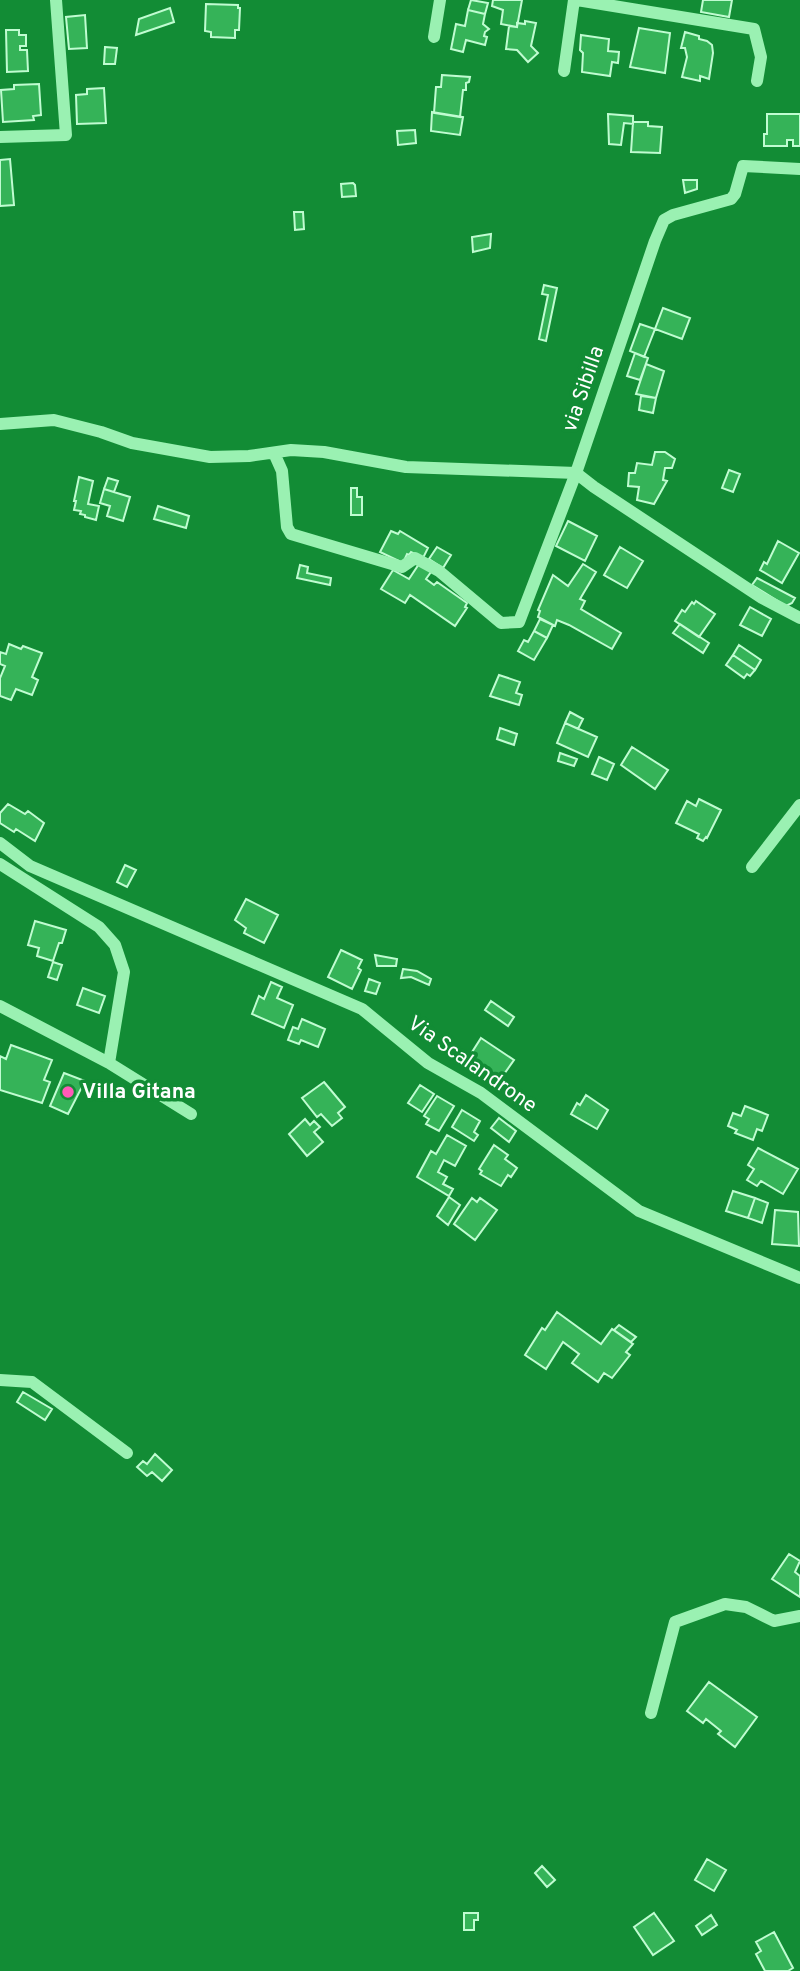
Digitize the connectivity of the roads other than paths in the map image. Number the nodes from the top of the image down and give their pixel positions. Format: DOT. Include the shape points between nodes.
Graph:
graph roads {
  1 [pos="56,0"];
  2 [pos="440,0"];
  3 [pos="576,0"];
  4 [pos="434,37"];
  5 [pos="564,71"];
  6 [pos="757,80"];
  7 [pos="0,137"];
  8 [pos="800,169"];
  9 [pos="0,424"];
  10 [pos="274,453"];
  11 [pos="576,473"];
  12 [pos="800,618"];
  13 [pos="800,805"];
  14 [pos="0,843"];
  15 [pos="0,864"];
  16 [pos="752,867"];
  17 [pos="0,1006"];
  18 [pos="109,1063"];
  19 [pos="191,1114"];
  20 [pos="800,1279"];
  21 [pos="0,1380"];
  22 [pos="127,1453"];
  23 [pos="800,1616"];
  24 [pos="651,1713"];
  1 -- 7 [label="street" via="66,135"];
  2 -- 4 [label="street"];
  3 -- 5 [label="street"];
  3 -- 6 [label="street" via="754,29 761,57"];
  8 -- 11 [label="street, via Sibilla" via="743,166 731,200 664,220"];
  9 -- 10 [label="street" via="54,420 132,443 210,457"];
  10 -- 11 [label="street" via="324,452 406,467"];
  10 -- 11 [label="street" via="282,471 291,534 402,567 415,558 439,570 501,623 519,622"];
  11 -- 12 [label="street" via="762,598"];
  13 -- 16 [label="street"];
  14 -- 20 [label="street, Via Scalandrone" via="30,866 362,1009 428,1063 481,1093 639,1210"];
  15 -- 18 [label="street" via="99,927 115,945 124,972"];
  17 -- 18 [label="street"];
  18 -- 19 [label="street"];
  21 -- 22 [label="street" via="32,1382"];
  23 -- 24 [label="street" via="775,1621 746,1607 725,1604 675,1622"];
}
